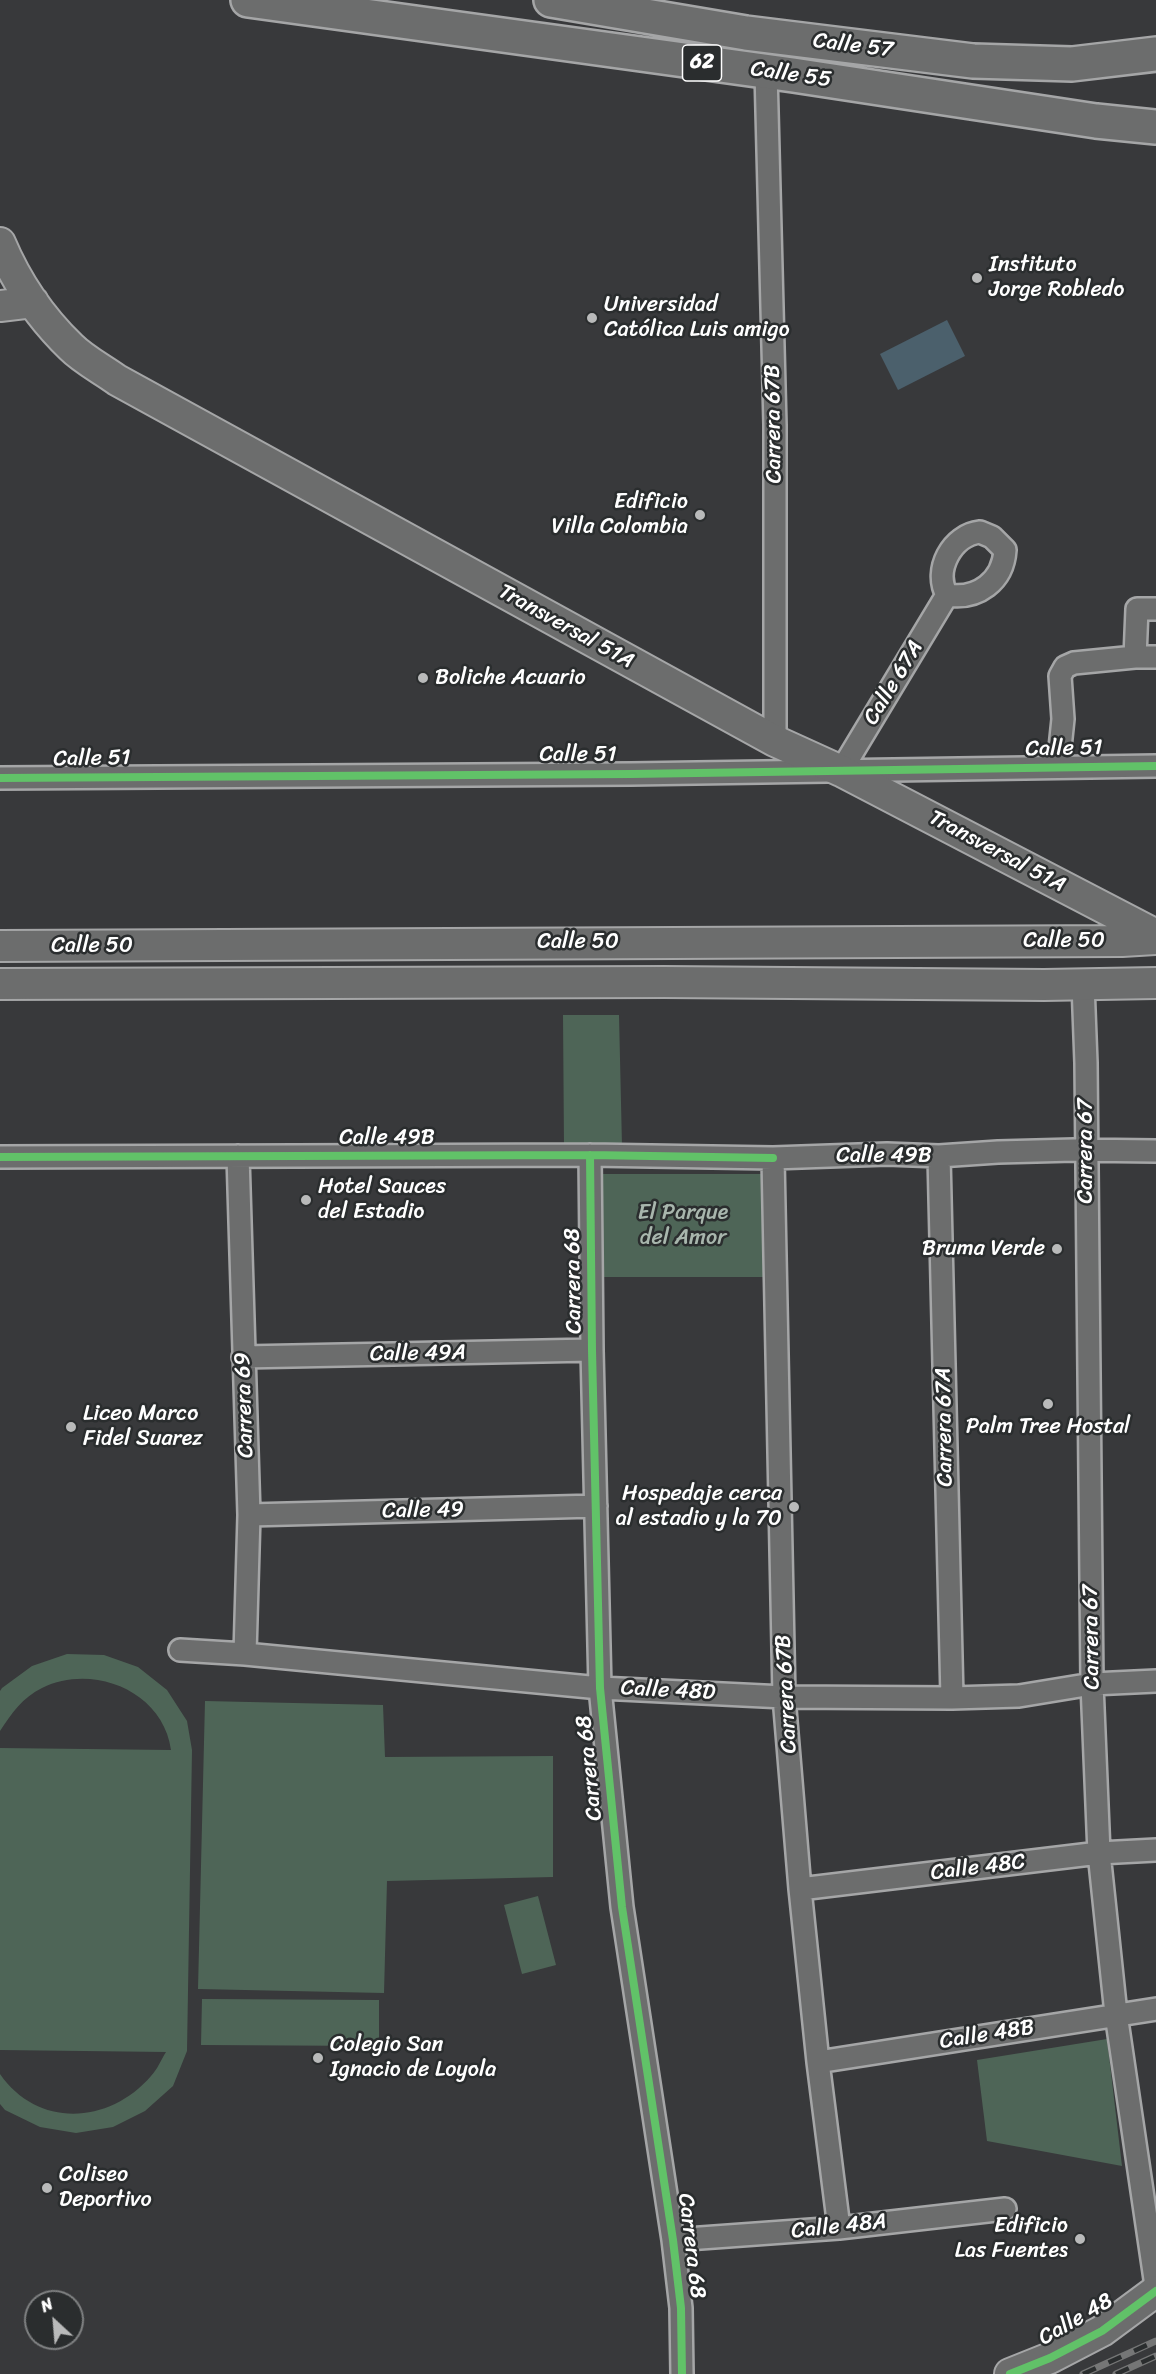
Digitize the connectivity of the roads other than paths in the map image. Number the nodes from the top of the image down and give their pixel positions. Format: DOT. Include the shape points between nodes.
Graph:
graph roads {
  1 [pos="248,0"];
  2 [pos="546,0"];
  3 [pos="551,0"];
  4 [pos="536,39"];
  5 [pos="1156,54"];
  6 [pos="766,72"];
  7 [pos="1156,127"];
  8 [pos="0,243"];
  9 [pos="0,285"];
  10 [pos="33,302"];
  11 [pos="0,306"];
  12 [pos="947,595"];
  13 [pos="1156,609"];
  14 [pos="1135,657"];
  15 [pos="1156,657"];
  16 [pos="775,741"];
  17 [pos="1156,766"];
  18 [pos="1058,767"];
  19 [pos="841,771"];
  20 [pos="0,778"];
  21 [pos="1156,937"];
  22 [pos="1122,940"];
  23 [pos="0,946"];
  24 [pos="1156,983"];
  25 [pos="0,984"];
  26 [pos="1083,984"];
  27 [pos="1085,1151"];
  28 [pos="1156,1151"];
  29 [pos="590,1155"];
  30 [pos="238,1156"];
  31 [pos="939,1156"];
  32 [pos="0,1157"];
  33 [pos="774,1158"];
  34 [pos="592,1350"];
  35 [pos="243,1357"];
  36 [pos="596,1506"];
  37 [pos="249,1515"];
  38 [pos="180,1650"];
  39 [pos="245,1654"];
  40 [pos="1156,1682"];
  41 [pos="1092,1684"];
  42 [pos="600,1688"];
  43 [pos="784,1697"];
  44 [pos="952,1698"];
  45 [pos="1156,1850"];
  46 [pos="1099,1853"];
  47 [pos="800,1889"];
  48 [pos="1156,2009"];
  49 [pos="1116,2014"];
  50 [pos="818,2062"];
  51 [pos="1005,2209"];
  52 [pos="839,2228"];
  53 [pos="673,2240"];
  54 [pos="1156,2286"];
  55 [pos="1156,2291"];
  56 [pos="682,2374"];
  57 [pos="1010,2374"];
  1 -- 4 [label="highway, Calle 55 / 62"];
  2 -- 4 [label="highway"];
  3 -- 5 [label="highway, Calle 57 / 62" via="746,33 973,61 1072,64"];
  4 -- 6 [label="highway, Calle 55 / 62"];
  6 -- 7 [label="highway, Calle 55 / 62"];
  6 -- 16 [label="street, Carrera 67B" via="775,425"];
  8 -- 10 [label="main road"];
  9 -- 10 [label="main road, Transversal 51A"];
  10 -- 11 [label="main road"];
  10 -- 16 [label="main road, Transversal 51A" via="72,349 117,380"];
  12 -- 19 [label="street, Calle 67A"];
  13 -- 14 [label="street" via="1137,609"];
  14 -- 15 [label="street"];
  14 -- 18 [label="street" via="1065,667 1060,676 1063,719"];
  16 -- 19 [label="main road, Transversal 51A"];
  17 -- 18 [label="street, Calle 51"];
  18 -- 19 [label="street, Calle 51"];
  19 -- 20 [label="street, Calle 51"];
  19 -- 21 [label="main road, Transversal 51A"];
  21 -- 22 [label="main road, Calle 50"];
  22 -- 23 [label="main road, Calle 50"];
  22 -- 26 [label="main road" via="1092,963"];
  24 -- 26 [label="main road, Calle 50"];
  25 -- 26 [label="main road, Calle 50"];
  26 -- 27 [label="street, Carrera 67"];
  27 -- 28 [label="street, Calle 49B"];
  27 -- 31 [label="street, Calle 49B"];
  27 -- 41 [label="street, Carrera 67"];
  29 -- 30 [label="street, Calle 49B"];
  29 -- 33 [label="street, Calle 49B"];
  29 -- 34 [label="street, Carrera 68"];
  30 -- 32 [label="street, Calle 49B"];
  30 -- 35 [label="street, Carrera 69"];
  31 -- 33 [label="street, Calle 49B"];
  31 -- 44 [label="street, Carrera 67A"];
  33 -- 43 [label="street, Carrera 67B"];
  34 -- 35 [label="street, Calle 49A"];
  34 -- 36 [label="street, Carrera 68"];
  35 -- 37 [label="street, Carrera 69"];
  36 -- 37 [label="street, Calle 49"];
  36 -- 42 [label="street, Carrera 68"];
  37 -- 39 [label="street, Carrera 69"];
  38 -- 39 [label="street, Calle 48D"];
  39 -- 42 [label="street, Calle 48D"];
  40 -- 41 [label="street, Calle 48D"];
  41 -- 44 [label="street, Calle 48D" via="1018,1696"];
  41 -- 46 [label="street, Carrera 67"];
  42 -- 43 [label="street, Calle 48D"];
  42 -- 53 [label="street, Carrera 68" via="622,1907"];
  43 -- 44 [label="street, Calle 48D"];
  43 -- 47 [label="street, Carrera 67B"];
  45 -- 46 [label="street, Calle 48C"];
  46 -- 47 [label="street, Calle 48C"];
  46 -- 49 [label="street, Carrera 67"];
  47 -- 50 [label="street, Carrera 67B"];
  48 -- 49 [label="street, Calle 48B"];
  49 -- 50 [label="street, Calle 48B"];
  49 -- 54 [label="street, Carrera 67"];
  50 -- 52 [label="street, Carrera 67B"];
  51 -- 52 [label="street, Calle 48A"];
  52 -- 53 [label="street, Calle 48A"];
  53 -- 56 [label="street, Carrera 68" via="681,2308"];
  55 -- 57 [label="main road, Calle 48" via="1102,2331"];
}
